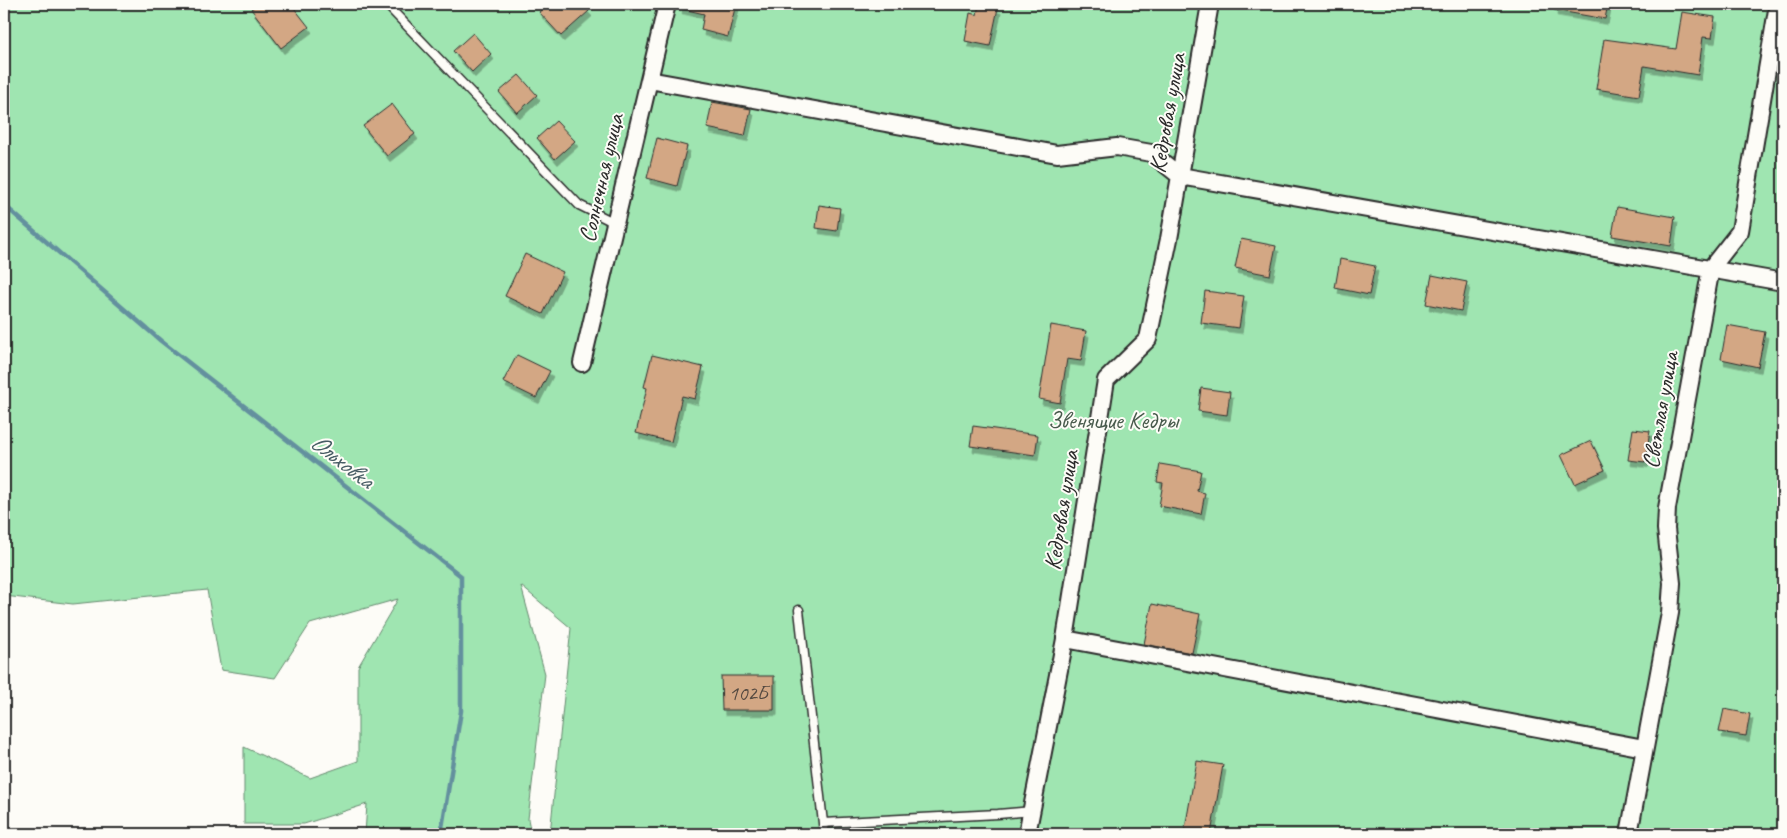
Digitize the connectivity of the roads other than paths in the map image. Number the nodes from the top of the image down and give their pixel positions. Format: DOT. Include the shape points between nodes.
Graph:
graph roads {
  1 [pos="386,4"];
  2 [pos="667,4"];
  3 [pos="1210,4"];
  4 [pos="1778,4"];
  5 [pos="649,80"];
  6 [pos="1180,176"];
  7 [pos="615,223"];
  8 [pos="1710,268"];
  9 [pos="1783,282"];
  10 [pos="582,363"];
  11 [pos="799,610"];
  12 [pos="1065,638"];
  13 [pos="1644,748"];
  14 [pos="1032,811"];
  15 [pos="823,823"];
  16 [pos="824,834"];
  17 [pos="1027,834"];
  18 [pos="1629,834"];
  1 -- 7 [label="lane" via="579,205"];
  2 -- 5 [label="street, Солнечная улица"];
  3 -- 6 [label="street, Кедровая улица"];
  4 -- 8 [label="street, Светлая улица" via="1740,231"];
  5 -- 6 [label="street" via="1058,154 1117,147 1151,153"];
  5 -- 7 [label="street, Солнечная улица"];
  6 -- 8 [label="street"];
  6 -- 12 [label="street, Кедровая улица" via="1148,339 1106,380"];
  7 -- 10 [label="street, Солнечная улица"];
  8 -- 9 [label="street"];
  8 -- 13 [label="street, Светлая улица" via="1666,508 1672,583 1670,613"];
  11 -- 15 [label="lane"];
  12 -- 13 [label="street"];
  12 -- 14 [label="street, Кедровая улица"];
  13 -- 18 [label="street, Светлая улица"];
  14 -- 15 [label="lane"];
  14 -- 17 [label="street, Кедровая улица"];
  15 -- 16 [label="lane"];
}
